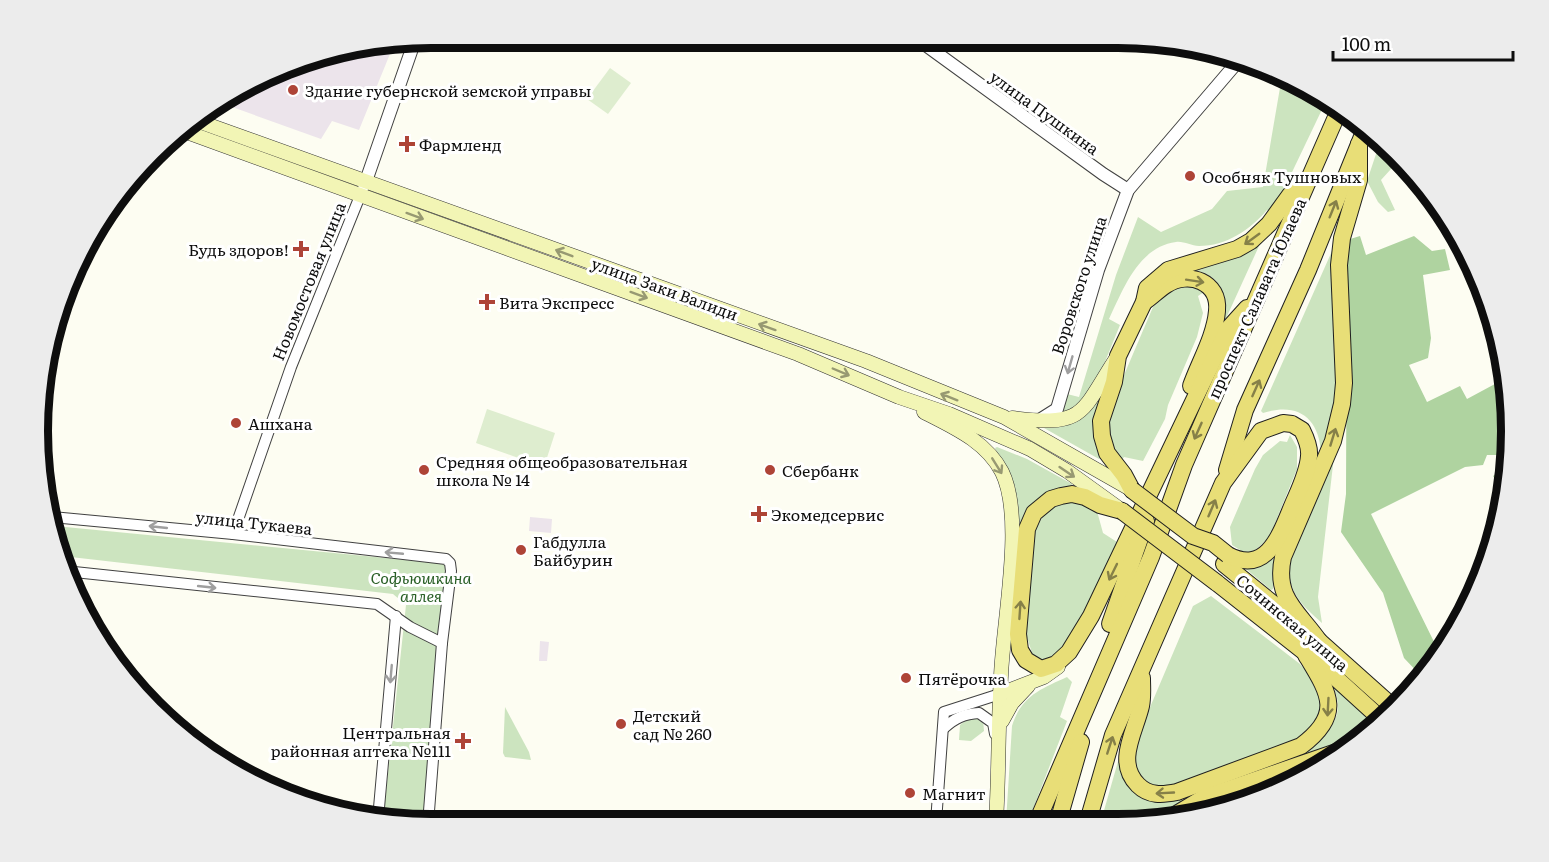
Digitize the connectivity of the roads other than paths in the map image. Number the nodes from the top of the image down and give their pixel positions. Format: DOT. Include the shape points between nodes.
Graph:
graph roads {
  1 [pos="930,48"];
  2 [pos="412,49"];
  3 [pos="1234,66"];
  4 [pos="1336,117"];
  5 [pos="204,122"];
  6 [pos="190,133"];
  7 [pos="1362,136"];
  8 [pos="1359,144"];
  9 [pos="366,181"];
  10 [pos="1307,183"];
  11 [pos="1128,190"];
  12 [pos="360,196"];
  13 [pos="1256,298"];
  14 [pos="1144,302"];
  15 [pos="1118,356"];
  16 [pos="899,397"];
  17 [pos="1004,417"];
  18 [pos="1037,422"];
  19 [pos="1162,471"];
  20 [pos="1115,474"];
  21 [pos="1223,483"];
  22 [pos="1102,502"];
  23 [pos="58,518"];
  24 [pos="233,534"];
  25 [pos="1226,560"];
  26 [pos="75,572"];
  27 [pos="396,616"];
  28 [pos="1319,641"];
  29 [pos="442,643"];
  30 [pos="1306,655"];
  31 [pos="1063,658"];
  32 [pos="1142,674"];
  33 [pos="1034,680"];
  34 [pos="1000,694"];
  35 [pos="1092,697"];
  36 [pos="1388,703"];
  37 [pos="1376,714"];
  38 [pos="1001,724"];
  39 [pos="944,728"];
  40 [pos="1316,759"];
  41 [pos="999,769"];
  42 [pos="1074,769"];
  43 [pos="1186,808"];
  44 [pos="379,811"];
  45 [pos="429,814"];
  46 [pos="937,814"];
  47 [pos="996,814"];
  48 [pos="1041,814"];
  49 [pos="1060,814"];
  50 [pos="1065,814"];
  51 [pos="1090,814"];
  1 -- 11 [label="street, улица Пушкина"];
  2 -- 9 [label="street, Новомостовая улица"];
  3 -- 11 [label="street, Воровского улица"];
  4 -- 10 [label="main road, проспект Салавата Юлаева"];
  5 -- 9 [label="main road, улица Заки Валиди"];
  6 -- 12 [label="main road, улица Заки Валиди"];
  7 -- 8 [label="main road, проспект Салавата Юлаева"];
  21 -- 8 [label="main road, проспект Салавата Юлаева, one-way" via="1245,410"];
  28 -- 8 [label="main road, one-way" via="1284,596 1280,571 1333,441 1342,404 1339,252 1359,180"];
  9 -- 12 [label="street, Новомостовая улица"];
  17 -- 9 [label="main road, улица Заки Валиди, one-way" via="866,361"];
  10 -- 13 [label="main road, проспект Салавата Юлаева"];
  10 -- 14 [label="main road, one-way" via="1290,195 1269,225 1251,241 1168,270 1147,288"];
  11 -- 18 [label="street, Воровского улица, one-way" via="1098,270 1057,409"];
  12 -- 16 [label="main road, улица Заки Валиди, one-way" via="798,354"];
  12 -- 24 [label="street, Новомостовая улица" via="291,367"];
  13 -- 19 [label="main road" via="1228,329"];
  13 -- 35 [label="main road, проспект Салавата Юлаева, one-way" via="1184,465"];
  14 -- 15 [label="main road"];
  14 -- 19 [label="main road, one-way" via="1166,285 1201,280 1211,287 1218,311"];
  15 -- 18 [label="main road" via="1094,396 1078,413 1065,420"];
  15 -- 20 [label="main road" via="1101,421"];
  16 -- 22 [label="main road, улица Заки Валиди, one-way" via="1030,449 1067,471"];
  16 -- 34 [label="main road, one-way" via="965,433 989,454 1007,487 1012,528"];
  17 -- 18 [label="main road"];
  17 -- 20 [label="main road, улица Заки Валиди"];
  19 -- 31 [label="main road, one-way" via="1091,616"];
  19 -- 35 [label="main road" via="1095,664"];
  20 -- 25 [label="main road, Сочинская улица, bridge"];
  21 -- 25 [label="main road" via="1261,431 1283,423 1302,430 1310,455 1277,541 1257,559"];
  32 -- 21 [label="main road, one-way"];
  22 -- 30 [label="main road, Сочинская улица, bridge" via="1122,511"];
  31 -- 22 [label="main road, one-way" via="1041,669 1026,660 1020,650 1027,529 1034,513 1052,499 1072,494"];
  24 -- 23 [label="street, улица Тукаева, one-way"];
  29 -- 24 [label="street, улица Тукаева, one-way" via="450,563 446,559"];
  25 -- 28 [label="main road, Сочинская улица"];
  26 -- 27 [label="street, one-way" via="377,604"];
  27 -- 29 [label="street"];
  27 -- 44 [label="street, one-way"];
  28 -- 36 [label="main road, Сочинская улица"];
  29 -- 45 [label="street"];
  30 -- 32 [label="main road, one-way" via="1330,704 1317,734 1301,746 1161,795 1140,787 1128,770 1129,743 1141,705"];
  30 -- 37 [label="main road, Сочинская улица"];
  31 -- 33 [label="main road" via="1052,672"];
  51 -- 32 [label="main road, one-way" via="1113,735"];
  33 -- 34 [label="main road"];
  33 -- 38 [label="main road" via="1012,703"];
  34 -- 38 [label="main road"];
  34 -- 39 [label="street" via="944,712"];
  35 -- 42 [label="main road"];
  35 -- 48 [label="main road"];
  38 -- 41 [label="main road"];
  39 -- 41 [label="street" via="965,714 987,716 993,723"];
  39 -- 46 [label="street"];
  40 -- 43 [label="main road" via="1203,798"];
  41 -- 47 [label="main road"];
  42 -- 49 [label="main road"];
  42 -- 50 [label="main road"];
}
